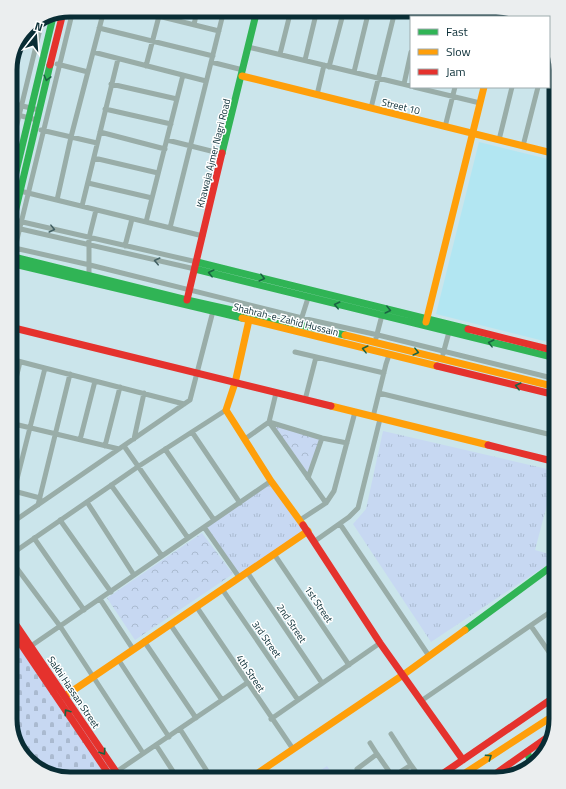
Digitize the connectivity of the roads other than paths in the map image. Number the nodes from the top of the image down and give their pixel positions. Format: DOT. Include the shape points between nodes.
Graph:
graph roads {
  1 [pos="71,17"];
  2 [pos="102,17"];
  3 [pos="159,17"];
  4 [pos="163,17"];
  5 [pos="196,17"];
  6 [pos="222,17"];
  7 [pos="255,17"];
  8 [pos="289,17"];
  9 [pos="315,17"];
  10 [pos="342,17"];
  11 [pos="367,17"];
  12 [pos="392,17"];
  13 [pos="62,18"];
  14 [pos="52,20"];
  15 [pos="44,24"];
  16 [pos="194,25"];
  17 [pos="51,26"];
  18 [pos="38,28"];
  19 [pos="99,28"];
  20 [pos="219,31"];
  21 [pos="153,40"];
  22 [pos="248,47"];
  23 [pos="93,52"];
  24 [pos="280,54"];
  25 [pos="212,56"];
  26 [pos="410,57"];
  27 [pos="118,59"];
  28 [pos="305,60"];
  29 [pos="211,62"];
  30 [pos="50,63"];
  31 [pos="59,65"];
  32 [pos="146,66"];
  33 [pos="327,66"];
  34 [pos="88,72"];
  35 [pos="354,72"];
  36 [pos="242,73"];
  37 [pos="183,75"];
  38 [pos="378,78"];
  39 [pos="206,81"];
  40 [pos="111,84"];
  41 [pos="404,84"];
  42 [pos="410,86"];
  43 [pos="455,88"];
  44 [pos="484,88"];
  45 [pos="512,88"];
  46 [pos="538,88"];
  47 [pos="429,89"];
  48 [pos="318,95"];
  49 [pos="452,96"];
  50 [pos="177,100"];
  51 [pos="480,103"];
  52 [pos="17,105"];
  53 [pos="22,106"];
  54 [pos="31,108"];
  55 [pos="371,108"];
  56 [pos="105,109"];
  57 [pos="39,110"];
  58 [pos="17,115"];
  59 [pos="20,116"];
  60 [pos="29,118"];
  61 [pos="36,120"];
  62 [pos="171,124"];
  63 [pos="17,127"];
  64 [pos="445,127"];
  65 [pos="35,128"];
  66 [pos="44,131"];
  67 [pos="100,132"];
  68 [pos="472,133"];
  69 [pos="71,137"];
  70 [pos="167,140"];
  71 [pos="499,140"];
  72 [pos="97,143"];
  73 [pos="190,146"];
  74 [pos="523,146"];
  75 [pos="165,149"];
  76 [pos="549,152"];
  77 [pos="223,154"];
  78 [pos="94,158"];
  79 [pos="17,168"];
  80 [pos="158,174"];
  81 [pos="88,183"];
  82 [pos="20,191"];
  83 [pos="28,193"];
  84 [pos="152,198"];
  85 [pos="57,200"];
  86 [pos="82,206"];
  87 [pos="17,209"];
  88 [pos="96,210"];
  89 [pos="132,219"];
  90 [pos="21,222"];
  91 [pos="146,222"];
  92 [pos="17,225"];
  93 [pos="17,228"];
  94 [pos="170,228"];
  95 [pos="203,236"];
  96 [pos="89,238"];
  97 [pos="89,245"];
  98 [pos="125,246"];
  99 [pos="17,248"];
  100 [pos="17,261"];
  101 [pos="17,262"];
  102 [pos="90,265"];
  103 [pos="196,266"];
  104 [pos="89,276"];
  105 [pos="190,290"];
  106 [pos="173,296"];
  107 [pos="308,298"];
  108 [pos="163,299"];
  109 [pos="187,300"];
  110 [pos="203,303"];
  111 [pos="213,311"];
  112 [pos="222,313"];
  113 [pos="382,316"];
  114 [pos="249,320"];
  115 [pos="300,321"];
  116 [pos="426,323"];
  117 [pos="17,329"];
  118 [pos="449,332"];
  119 [pos="376,338"];
  120 [pos="384,344"];
  121 [pos="549,349"];
  122 [pos="295,352"];
  123 [pos="382,353"];
  124 [pos="389,355"];
  125 [pos="443,355"];
  126 [pos="549,356"];
  127 [pos="316,357"];
  128 [pos="17,361"];
  129 [pos="20,362"];
  130 [pos="45,368"];
  131 [pos="198,373"];
  132 [pos="384,373"];
  133 [pos="17,374"];
  134 [pos="70,374"];
  135 [pos="549,378"];
  136 [pos="95,381"];
  137 [pos="235,383"];
  138 [pos="549,385"];
  139 [pos="120,387"];
  140 [pos="144,393"];
  141 [pos="276,393"];
  142 [pos="379,393"];
  143 [pos="549,393"];
  144 [pos="305,400"];
  145 [pos="184,404"];
  146 [pos="226,410"];
  147 [pos="354,412"];
  148 [pos="377,418"];
  149 [pos="269,422"];
  150 [pos="17,425"];
  151 [pos="30,428"];
  152 [pos="192,432"];
  153 [pos="549,434"];
  154 [pos="55,435"];
  155 [pos="322,438"];
  156 [pos="134,439"];
  157 [pos="245,439"];
  158 [pos="80,440"];
  159 [pos="347,443"];
  160 [pos="105,446"];
  161 [pos="124,446"];
  162 [pos="166,449"];
  163 [pos="119,450"];
  164 [pos="549,460"];
  165 [pos="139,466"];
  166 [pos="17,474"];
  167 [pos="308,478"];
  168 [pos="271,481"];
  169 [pos="111,485"];
  170 [pos="17,492"];
  171 [pos="40,498"];
  172 [pos="87,502"];
  173 [pos="240,503"];
  174 [pos="326,503"];
  175 [pos="38,505"];
  176 [pos="17,519"];
  177 [pos="60,520"];
  178 [pos="214,520"];
  179 [pos="300,520"];
  180 [pos="340,524"];
  181 [pos="204,527"];
  182 [pos="308,531"];
  183 [pos="34,538"];
  184 [pos="188,538"];
  185 [pos="315,541"];
  186 [pos="17,550"];
  187 [pos="274,554"];
  188 [pos="162,556"];
  189 [pos="17,568"];
  190 [pos="549,568"];
  191 [pos="247,572"];
  192 [pos="134,575"];
  193 [pos="239,577"];
  194 [pos="222,589"];
  195 [pos="111,592"];
  196 [pos="100,599"];
  197 [pos="196,606"];
  198 [pos="84,610"];
  199 [pos="549,613"];
  200 [pos="170,624"];
  201 [pos="17,626"];
  202 [pos="60,626"];
  203 [pos="531,626"];
  204 [pos="17,638"];
  205 [pos="144,641"];
  206 [pos="380,643"];
  207 [pos="31,646"];
  208 [pos="133,649"];
  209 [pos="549,652"];
  210 [pos="429,656"];
  211 [pos="118,659"];
  212 [pos="349,665"];
  213 [pos="403,675"];
  214 [pos="93,676"];
  215 [pos="247,683"];
  216 [pos="322,683"];
  217 [pos="65,696"];
  218 [pos="222,700"];
  219 [pos="298,700"];
  220 [pos="421,701"];
  221 [pos="549,701"];
  222 [pos="196,718"];
  223 [pos="271,719"];
  224 [pos="549,719"];
  225 [pos="180,729"];
  226 [pos="391,734"];
  227 [pos="169,737"];
  228 [pos="545,739"];
  229 [pos="370,742"];
  230 [pos="156,745"];
  231 [pos="293,749"];
  232 [pos="526,752"];
  233 [pos="143,753"];
  234 [pos="377,754"];
  235 [pos="532,757"];
  236 [pos="463,760"];
  237 [pos="529,760"];
  238 [pos="411,765"];
  239 [pos="107,772"];
  240 [pos="116,772"];
  241 [pos="173,772"];
  242 [pos="208,772"];
  243 [pos="259,772"];
  244 [pos="360,772"];
  245 [pos="388,772"];
  246 [pos="400,772"];
  247 [pos="416,772"];
  248 [pos="445,772"];
  249 [pos="467,772"];
  250 [pos="498,772"];
  1 -- 31 [label="street"];
  2 -- 19 [label="street"];
  3 -- 21 [label="street"];
  4 -- 16 [label="street"];
  5 -- 16 [label="street"];
  6 -- 20 [label="street"];
  7 -- 22 [label="street, Khawaja Ajmer Nagri Road"];
  8 -- 24 [label="street"];
  9 -- 28 [label="street"];
  10 -- 33 [label="street"];
  11 -- 35 [label="street"];
  12 -- 38 [label="street"];
  13 -- 30 [label="street"];
  14 -- 17 [label="street"];
  15 -- 17 [label="street"];
  16 -- 20 [label="street"];
  17 -- 54 [label="street"];
  18 -- 53 [label="street"];
  19 -- 21 [label="street"];
  19 -- 23 [label="street"];
  20 -- 25 [label="street"];
  21 -- 25 [label="street"];
  21 -- 32 [label="street"];
  22 -- 24 [label="street"];
  22 -- 36 [label="street, Khawaja Ajmer Nagri Road"];
  23 -- 27 [label="street"];
  23 -- 34 [label="street"];
  24 -- 28 [label="street"];
  25 -- 29 [label="street"];
  26 -- 41 [label="street"];
  27 -- 32 [label="street"];
  27 -- 40 [label="street"];
  28 -- 33 [label="street"];
  29 -- 36 [label="street"];
  29 -- 39 [label="street"];
  30 -- 31 [label="street"];
  30 -- 57 [label="street, one-way"];
  31 -- 34 [label="street"];
  31 -- 66 [label="street"];
  32 -- 37 [label="street"];
  33 -- 35 [label="street"];
  33 -- 48 [label="street"];
  34 -- 69 [label="street"];
  35 -- 38 [label="street"];
  36 -- 48 [label="street, Street 10"];
  36 -- 77 [label="street, Khawaja Ajmer Nagri Road"];
  37 -- 39 [label="street"];
  37 -- 50 [label="street"];
  38 -- 41 [label="street"];
  38 -- 55 [label="street"];
  39 -- 73 [label="street"];
  40 -- 50 [label="street"];
  40 -- 56 [label="street"];
  41 -- 42 [label="street"];
  43 -- 49 [label="street"];
  44 -- 51 [label="street"];
  45 -- 71 [label="street"];
  46 -- 74 [label="street"];
  47 -- 49 [label="street"];
  48 -- 55 [label="street, Street 10"];
  49 -- 51 [label="street"];
  49 -- 64 [label="street"];
  50 -- 62 [label="street"];
  51 -- 68 [label="street"];
  52 -- 53 [label="street"];
  53 -- 54 [label="street"];
  53 -- 59 [label="street"];
  54 -- 57 [label="street"];
  54 -- 60 [label="street"];
  55 -- 64 [label="street, Street 10"];
  56 -- 62 [label="street"];
  56 -- 67 [label="street"];
  57 -- 61 [label="street"];
  58 -- 59 [label="street"];
  59 -- 60 [label="street"];
  59 -- 63 [label="street"];
  60 -- 61 [label="street"];
  60 -- 79 [label="street"];
  61 -- 65 [label="street"];
  62 -- 70 [label="street"];
  64 -- 68 [label="street, Street 10"];
  65 -- 66 [label="street"];
  65 -- 82 [label="street"];
  66 -- 69 [label="street"];
  66 -- 83 [label="street"];
  67 -- 72 [label="street"];
  67 -- 75 [label="street"];
  68 -- 71 [label="street, Street 10"];
  68 -- 116 [label="street"];
  69 -- 72 [label="street"];
  69 -- 85 [label="street"];
  70 -- 73 [label="street"];
  70 -- 75 [label="street"];
  71 -- 74 [label="street, Street 10"];
  72 -- 78 [label="street"];
  73 -- 77 [label="street"];
  73 -- 94 [label="street"];
  74 -- 76 [label="street, Street 10"];
  75 -- 80 [label="street"];
  77 -- 95 [label="street, Khawaja Ajmer Nagri Road"];
  78 -- 80 [label="street"];
  78 -- 81 [label="street"];
  80 -- 84 [label="street"];
  81 -- 84 [label="street"];
  81 -- 86 [label="street"];
  82 -- 83 [label="street"];
  82 -- 87 [label="street"];
  83 -- 85 [label="street"];
  83 -- 90 [label="street"];
  84 -- 91 [label="street"];
  85 -- 86 [label="street"];
  86 -- 88 [label="street"];
  88 -- 89 [label="street"];
  88 -- 96 [label="street"];
  89 -- 91 [label="street"];
  89 -- 98 [label="street"];
  90 -- 92 [label="street"];
  90 -- 96 [label="street, one-way"];
  91 -- 94 [label="street"];
  93 -- 97 [label="street"];
  94 -- 95 [label="street"];
  95 -- 103 [label="street, Khawaja Ajmer Nagri Road"];
  96 -- 97 [label="street"];
  96 -- 98 [label="street"];
  97 -- 102 [label="street"];
  103 -- 97 [label="street, one-way"];
  98 -- 103 [label="street"];
  99 -- 102 [label="street"];
  100 -- 104 [label="street, Shahrah-e-Zahid Hussain"];
  101 -- 108 [label="street, Shahrah-e-Zahid Hussain"];
  102 -- 104 [label="street"];
  102 -- 105 [label="street"];
  103 -- 105 [label="street, Khawaja Ajmer Nagri Road"];
  107 -- 103 [label="street, one-way"];
  103 -- 116 [label="street, one-way"];
  104 -- 106 [label="street, Shahrah-e-Zahid Hussain"];
  105 -- 106 [label="street"];
  105 -- 109 [label="street, Khawaja Ajmer Nagri Road"];
  105 -- 110 [label="street"];
  105 -- 115 [label="street"];
  106 -- 108 [label="street"];
  106 -- 109 [label="street, Shahrah-e-Zahid Hussain"];
  113 -- 107 [label="street, one-way"];
  107 -- 115 [label="street"];
  108 -- 111 [label="street, Shahrah-e-Zahid Hussain"];
  109 -- 110 [label="street, Shahrah-e-Zahid Hussain"];
  110 -- 112 [label="street"];
  110 -- 115 [label="street, Shahrah-e-Zahid Hussain"];
  111 -- 112 [label="street, Shahrah-e-Zahid Hussain"];
  111 -- 131 [label="street"];
  112 -- 114 [label="street, Shahrah-e-Zahid Hussain"];
  113 -- 116 [label="street"];
  113 -- 119 [label="street"];
  123 -- 114 [label="street, Shahrah-e-Zahid Hussain, one-way"];
  114 -- 137 [label="street"];
  115 -- 119 [label="street, Shahrah-e-Zahid Hussain"];
  116 -- 118 [label="street"];
  116 -- 121 [label="street"];
  117 -- 131 [label="street"];
  118 -- 125 [label="street"];
  126 -- 118 [label="street, one-way"];
  119 -- 120 [label="street, Shahrah-e-Zahid Hussain"];
  119 -- 125 [label="street"];
  120 -- 123 [label="street"];
  120 -- 125 [label="street, Shahrah-e-Zahid Hussain, one-way"];
  122 -- 127 [label="street"];
  123 -- 124 [label="street, Shahrah-e-Zahid Hussain"];
  124 -- 132 [label="street"];
  143 -- 124 [label="street, Shahrah-e-Zahid Hussain, one-way"];
  125 -- 135 [label="street"];
  125 -- 138 [label="street, Shahrah-e-Zahid Hussain"];
  127 -- 132 [label="street"];
  127 -- 144 [label="street"];
  128 -- 129 [label="street"];
  129 -- 130 [label="street"];
  129 -- 133 [label="street"];
  130 -- 134 [label="street"];
  130 -- 151 [label="street"];
  131 -- 137 [label="street"];
  131 -- 145 [label="street" via="190,400"];
  132 -- 142 [label="street"];
  134 -- 136 [label="street"];
  134 -- 154 [label="street"];
  136 -- 139 [label="street"];
  136 -- 158 [label="street"];
  137 -- 141 [label="street"];
  137 -- 146 [label="street"];
  139 -- 140 [label="street"];
  139 -- 160 [label="street"];
  140 -- 145 [label="street"];
  140 -- 156 [label="street"];
  141 -- 144 [label="street"];
  141 -- 149 [label="street"];
  142 -- 148 [label="street"];
  142 -- 153 [label="street"];
  144 -- 147 [label="street"];
  145 -- 156 [label="street"];
  146 -- 152 [label="street"];
  146 -- 157 [label="street"];
  147 -- 148 [label="street"];
  147 -- 159 [label="street"];
  148 -- 164 [label="street"];
  148 -- 180 [label="street" via="358,508"];
  149 -- 155 [label="street"];
  149 -- 157 [label="street"];
  149 -- 167 [label="street"];
  150 -- 151 [label="street"];
  151 -- 154 [label="street"];
  151 -- 166 [label="street"];
  152 -- 162 [label="street"];
  152 -- 173 [label="street"];
  154 -- 158 [label="street"];
  154 -- 171 [label="street"];
  155 -- 159 [label="street"];
  155 -- 167 [label="street"];
  156 -- 161 [label="street"];
  157 -- 168 [label="street"];
  158 -- 160 [label="street"];
  159 -- 174 [label="street" via="338,482"];
  160 -- 163 [label="street"];
  161 -- 163 [label="street"];
  161 -- 165 [label="street"];
  162 -- 165 [label="street"];
  162 -- 178 [label="street"];
  163 -- 175 [label="street"];
  165 -- 169 [label="street"];
  165 -- 184 [label="street"];
  167 -- 174 [label="street"];
  168 -- 173 [label="street"];
  168 -- 179 [label="street"];
  169 -- 172 [label="street"];
  169 -- 188 [label="street"];
  170 -- 171 [label="street"];
  171 -- 175 [label="street"];
  172 -- 177 [label="street"];
  172 -- 192 [label="street"];
  173 -- 178 [label="street"];
  174 -- 179 [label="street"];
  175 -- 176 [label="street"];
  177 -- 183 [label="street"];
  177 -- 195 [label="street"];
  178 -- 181 [label="street"];
  179 -- 182 [label="street"];
  180 -- 185 [label="street"];
  180 -- 210 [label="street"];
  181 -- 184 [label="street"];
  181 -- 193 [label="street"];
  182 -- 185 [label="street"];
  182 -- 187 [label="street"];
  183 -- 186 [label="street"];
  183 -- 198 [label="street"];
  184 -- 188 [label="street"];
  185 -- 206 [label="street"];
  187 -- 191 [label="street"];
  187 -- 212 [label="street, 1st Street"];
  188 -- 192 [label="street"];
  189 -- 202 [label="street"];
  190 -- 210 [label="street"];
  191 -- 193 [label="street"];
  191 -- 216 [label="street, 2nd Street"];
  192 -- 195 [label="street"];
  193 -- 194 [label="street"];
  194 -- 197 [label="street"];
  194 -- 219 [label="street, 3rd Street"];
  195 -- 196 [label="street"];
  196 -- 198 [label="street"];
  196 -- 208 [label="street"];
  197 -- 200 [label="street"];
  197 -- 215 [label="street, 4th Street"];
  198 -- 202 [label="street"];
  199 -- 203 [label="street"];
  200 -- 205 [label="street"];
  200 -- 218 [label="street"];
  201 -- 207 [label="street, Sakhi Hassan Street"];
  202 -- 207 [label="street"];
  202 -- 214 [label="street"];
  203 -- 209 [label="street"];
  203 -- 220 [label="street"];
  239 -- 204 [label="street, Sakhi Hassan Street, one-way"];
  205 -- 208 [label="street"];
  205 -- 222 [label="street"];
  206 -- 212 [label="street"];
  206 -- 213 [label="street"];
  207 -- 217 [label="street, Sakhi Hassan Street"];
  208 -- 211 [label="street"];
  210 -- 213 [label="street"];
  211 -- 214 [label="street"];
  211 -- 227 [label="street"];
  212 -- 216 [label="street"];
  213 -- 220 [label="street"];
  213 -- 231 [label="street"];
  214 -- 217 [label="street"];
  214 -- 233 [label="street"];
  215 -- 218 [label="street"];
  215 -- 223 [label="street, 4th Street"];
  216 -- 219 [label="street"];
  217 -- 240 [label="street, Sakhi Hassan Street, one-way"];
  218 -- 222 [label="street"];
  219 -- 223 [label="street"];
  220 -- 236 [label="street"];
  221 -- 236 [label="street"];
  222 -- 225 [label="street"];
  223 -- 231 [label="street, 4th Street"];
  249 -- 224 [label="street, one-way"];
  225 -- 227 [label="street"];
  225 -- 242 [label="street"];
  226 -- 238 [label="street"];
  227 -- 230 [label="street"];
  228 -- 232 [label="street"];
  229 -- 234 [label="street"];
  230 -- 233 [label="street"];
  230 -- 241 [label="street"];
  231 -- 243 [label="street"];
  232 -- 235 [label="street"];
  232 -- 237 [label="street"];
  232 -- 250 [label="street"];
  233 -- 240 [label="street"];
  234 -- 244 [label="street" via="357,768"];
  234 -- 245 [label="street"];
  236 -- 248 [label="street"];
  238 -- 246 [label="street"];
  238 -- 247 [label="street"];
}
